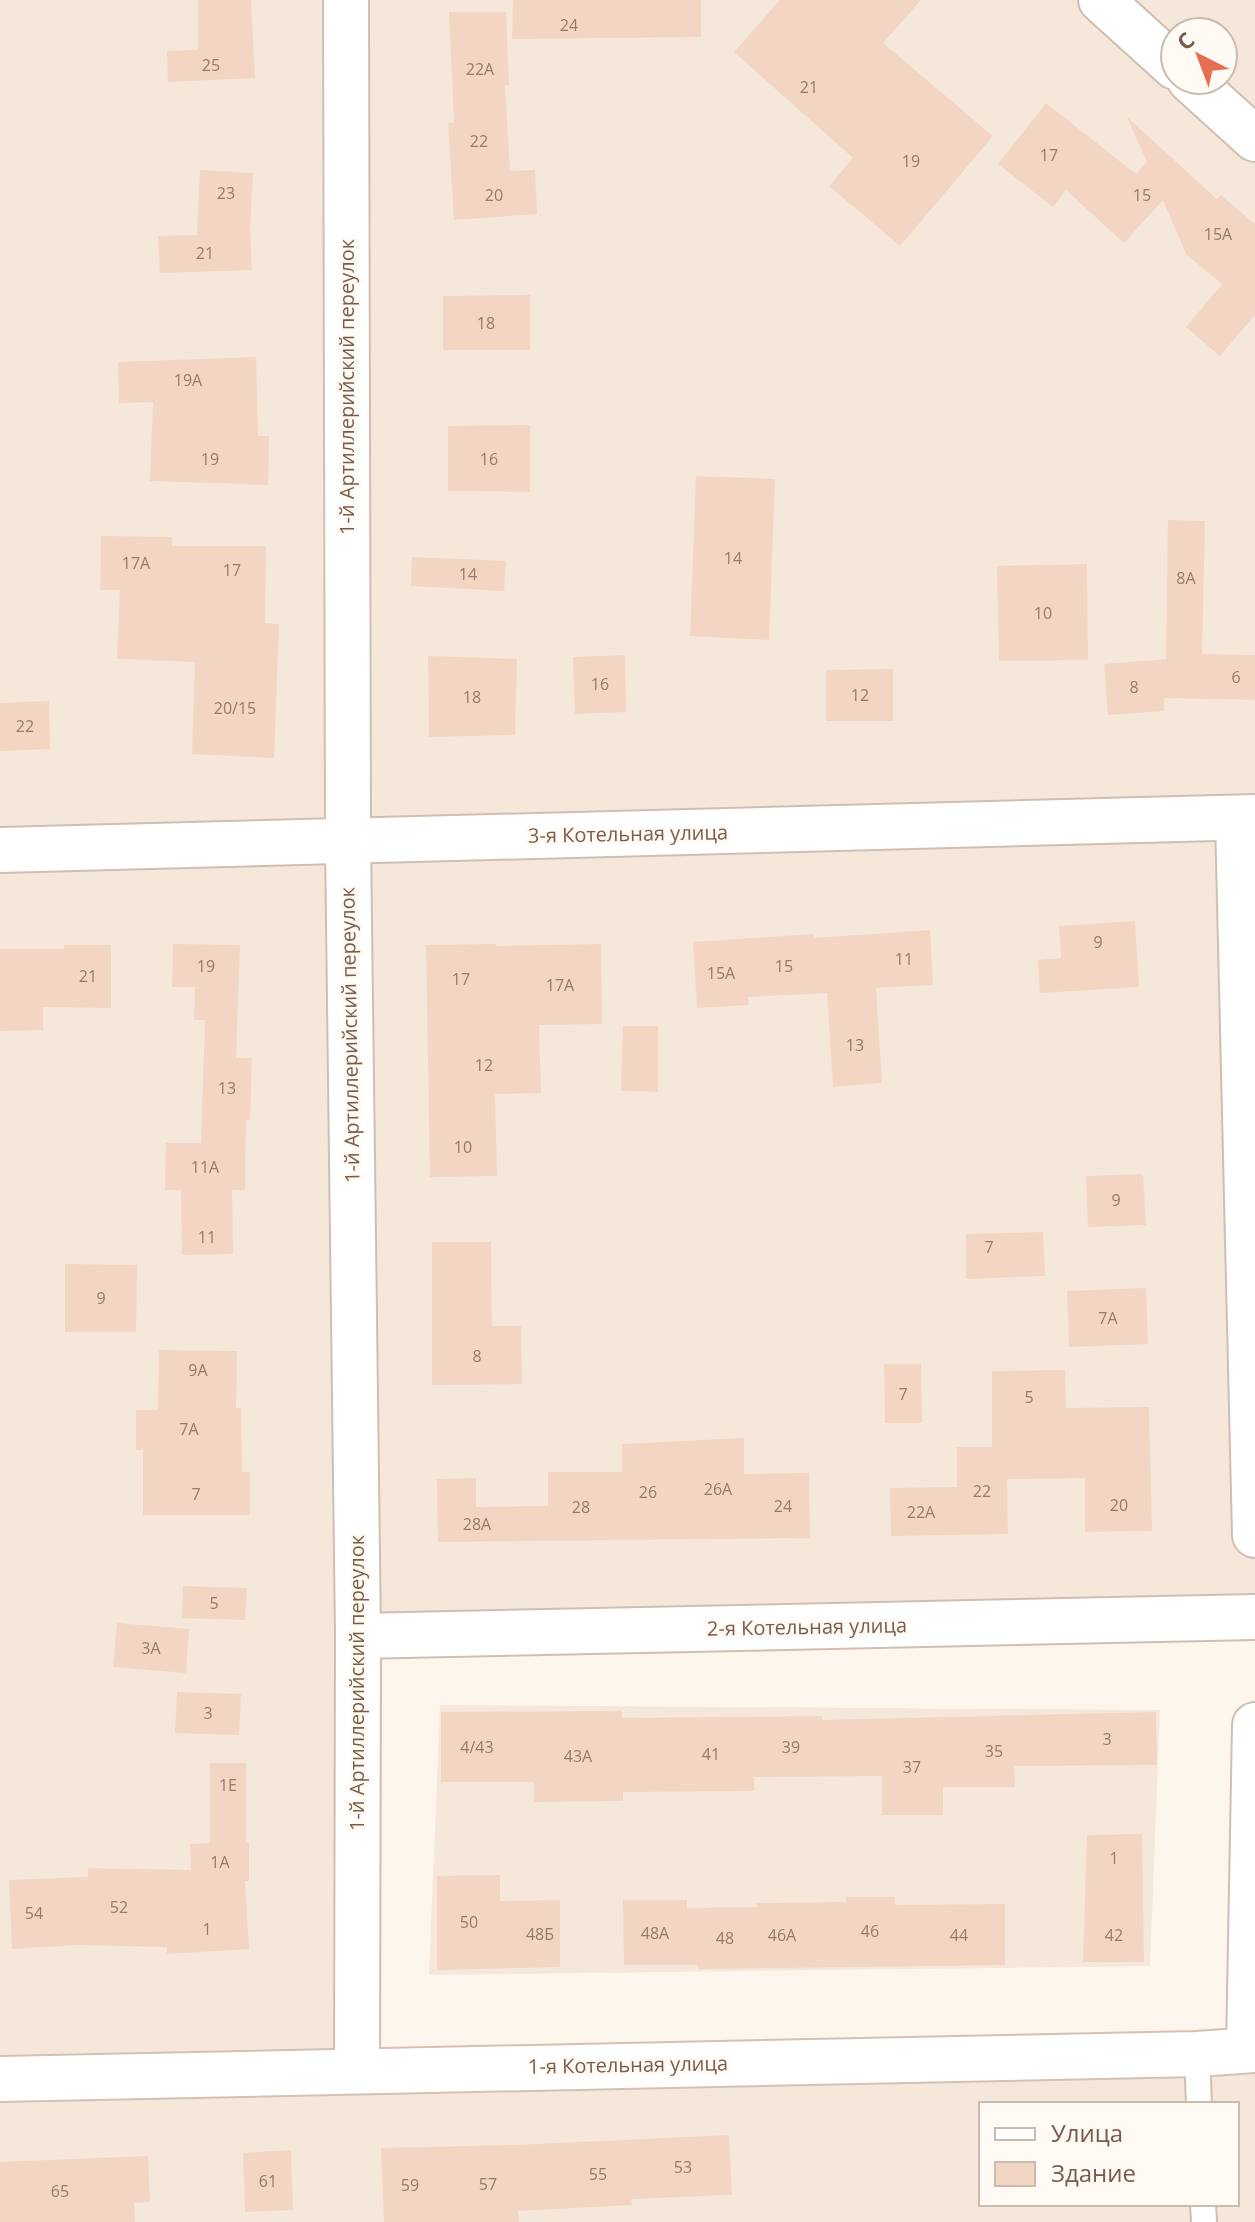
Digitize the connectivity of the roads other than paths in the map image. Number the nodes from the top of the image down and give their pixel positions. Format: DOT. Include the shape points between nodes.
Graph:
graph roads {
  1 [pos="346,0"];
  2 [pos="1101,0"];
  3 [pos="1159,53"];
  4 [pos="1208,96"];
  5 [pos="1255,139"];
  6 [pos="1246,818"];
  7 [pos="348,841"];
  8 [pos="0,850"];
  9 [pos="1255,1535"];
  10 [pos="1255,1617"];
  11 [pos="358,1636"];
  12 [pos="1255,1725"];
  13 [pos="1252,2050"];
  14 [pos="1197,2054"];
  15 [pos="357,2070"];
  16 [pos="0,2079"];
  17 [pos="1199,2102"];
  1 -- 7 [label="street, 1-й Артиллерийский переулок"];
  2 -- 3 [label="street"];
  4 -- 5 [label="street"];
  6 -- 7 [label="street, 3-я Котельная улица"];
  6 -- 9 [label="street"];
  7 -- 8 [label="street, 3-я Котельная улица"];
  7 -- 11 [label="street, 1-й Артиллерийский переулок"];
  10 -- 11 [label="street, 2-я Котельная улица"];
  11 -- 15 [label="street, 1-й Артиллерийский переулок"];
  12 -- 13 [label="street"];
  13 -- 14 [label="street, 1-я Котельная улица"];
  14 -- 15 [label="street, 1-я Котельная улица"];
  14 -- 17 [label="lane"];
  15 -- 16 [label="street, 1-я Котельная улица"];
}
